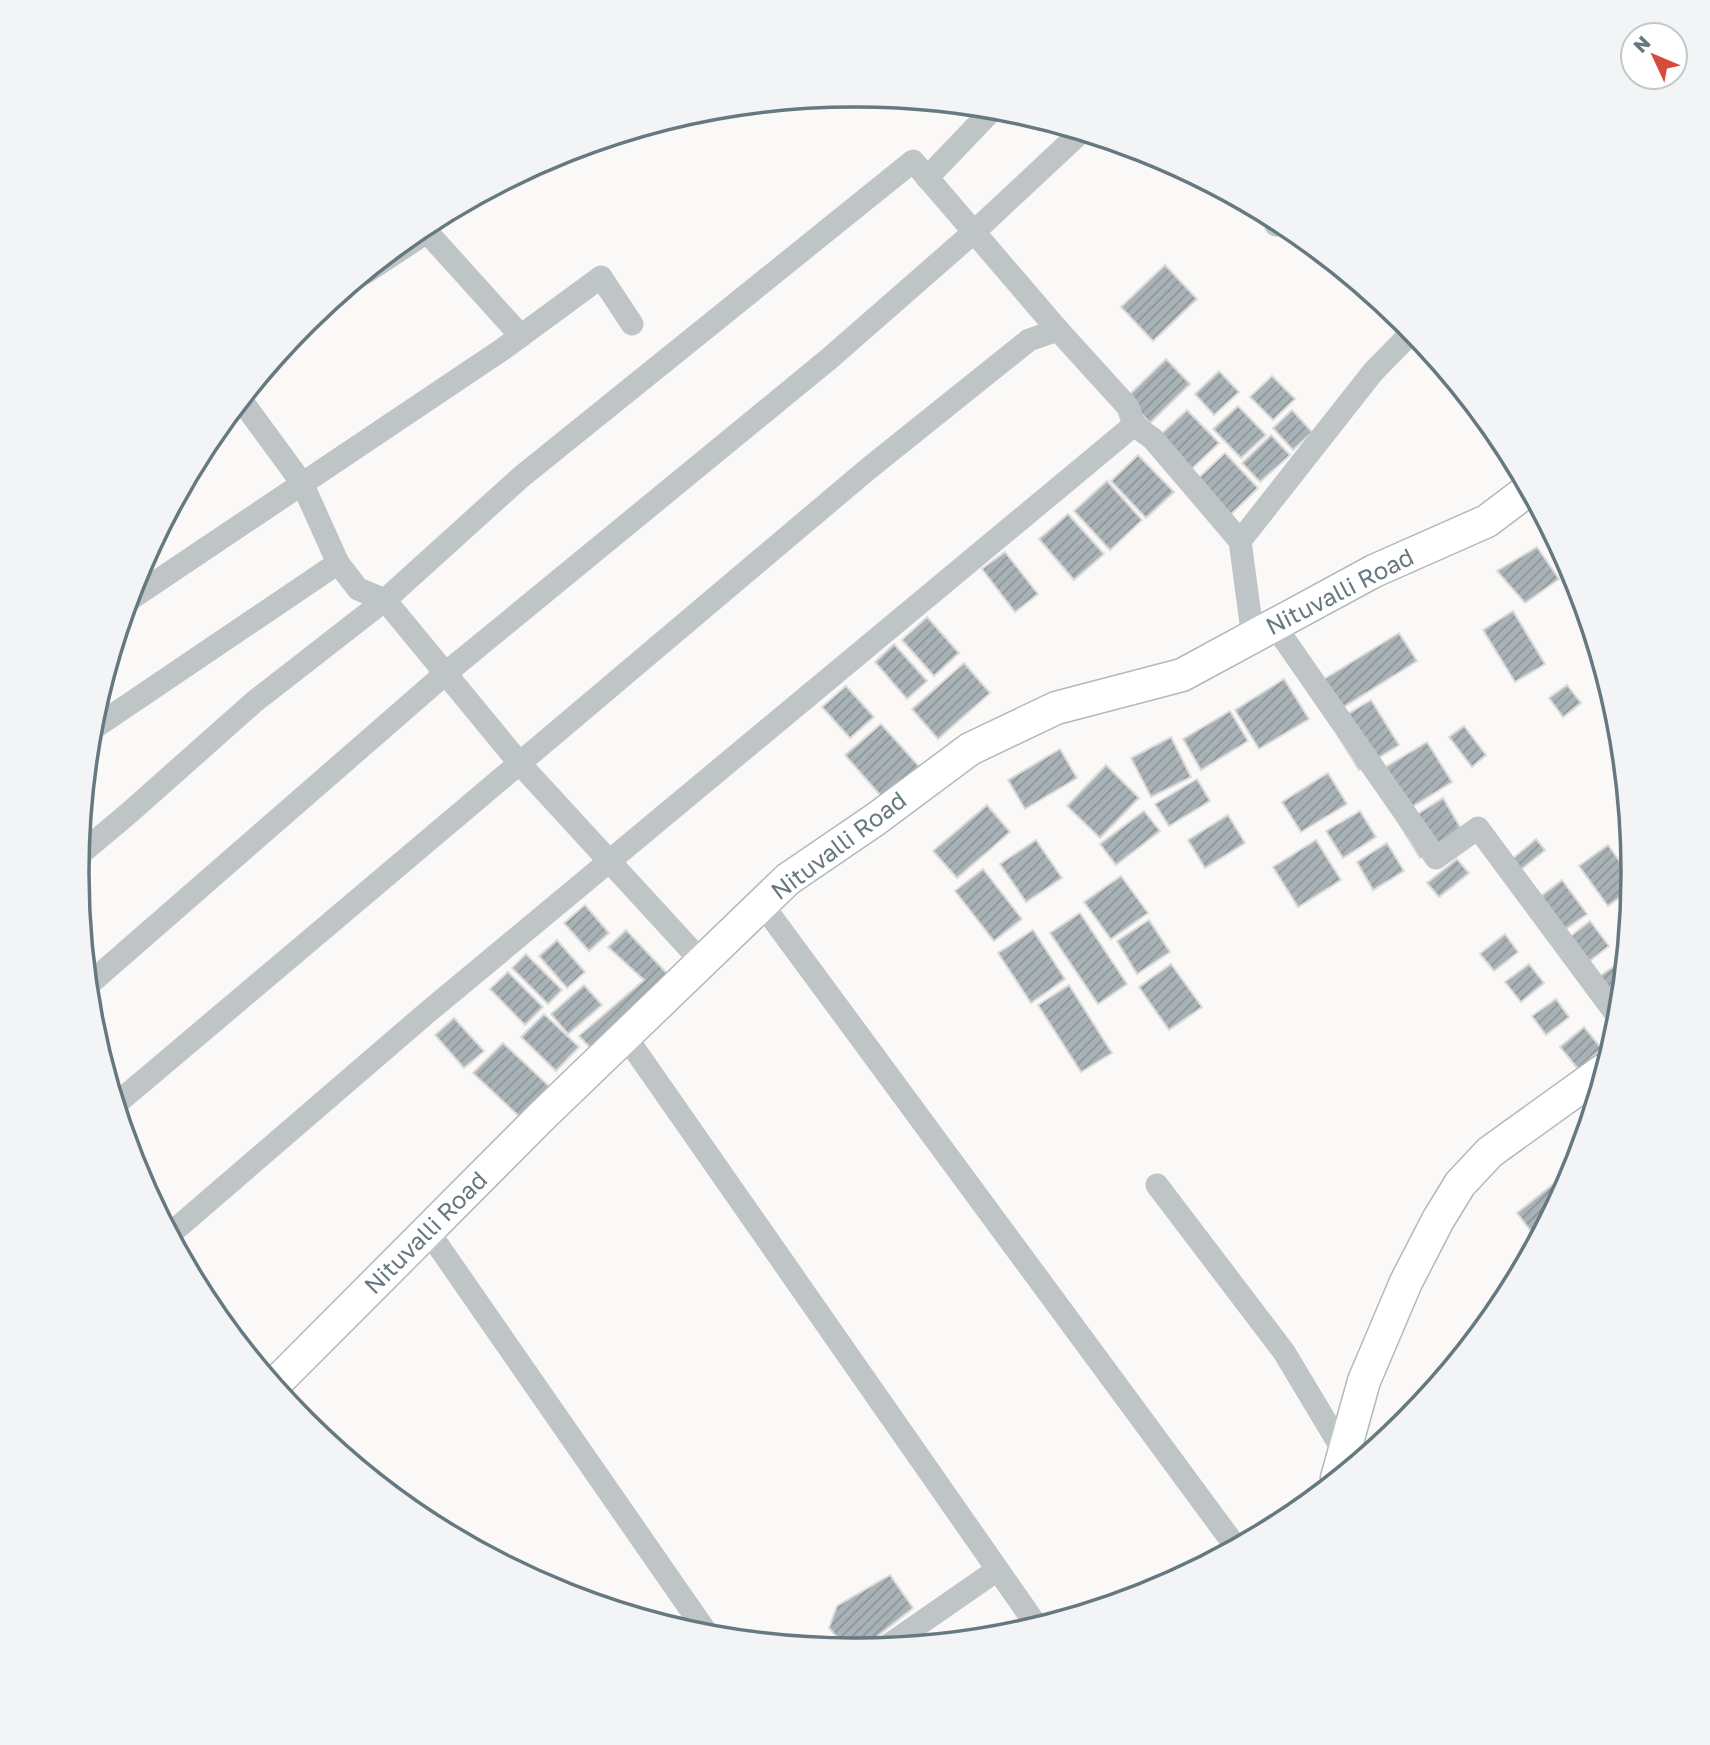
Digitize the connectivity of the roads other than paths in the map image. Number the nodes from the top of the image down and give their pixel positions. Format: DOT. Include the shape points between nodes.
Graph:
graph roads {
  1 [pos="985,118"];
  2 [pos="1074,139"];
  3 [pos="927,178"];
  4 [pos="974,232"];
  5 [pos="430,236"];
  6 [pos="632,324"];
  7 [pos="1058,330"];
  8 [pos="520,336"];
  9 [pos="1404,339"];
  10 [pos="246,407"];
  11 [pos="1133,425"];
  12 [pos="302,483"];
  13 [pos="1521,495"];
  14 [pos="1240,541"];
  15 [pos="338,564"];
  16 [pos="144,590"];
  17 [pos="385,600"];
  18 [pos="1264,632"];
  19 [pos="446,673"];
  20 [pos="104,721"];
  21 [pos="521,765"];
  22 [pos="90,846"];
  23 [pos="610,861"];
  24 [pos="762,904"];
  25 [pos="701,961"];
  26 [pos="97,977"];
  27 [pos="1609,1004"];
  28 [pos="626,1037"];
  29 [pos="1593,1078"];
  30 [pos="123,1098"];
  31 [pos="1157,1185"];
  32 [pos="177,1228"];
  33 [pos="428,1231"];
  34 [pos="280,1379"];
  35 [pos="1341,1463"];
  36 [pos="1340,1464"];
  37 [pos="1231,1540"];
  38 [pos="997,1570"];
  39 [pos="1031,1617"];
  40 [pos="700,1622"];
  41 [pos="900,1637"];
  1 -- 3 [label="street"];
  2 -- 4 [label="street"];
  3 -- 4 [label="street"];
  3 -- 17 [label="street" via="913,161 521,477"];
  4 -- 7 [label="street"];
  4 -- 19 [label="street" via="830,358"];
  5 -- 8 [label="street"];
  6 -- 8 [label="street" via="601,277"];
  7 -- 11 [label="street" via="1128,407"];
  7 -- 21 [label="street" via="1029,340 879,461"];
  8 -- 12 [label="street"];
  9 -- 14 [label="street"];
  10 -- 12 [label="street"];
  11 -- 14 [label="street" via="1153,439"];
  11 -- 23 [label="street"];
  12 -- 15 [label="street"];
  12 -- 16 [label="street"];
  13 -- 18 [label="street, Nituvalli Road" via="1486,522 1374,571"];
  14 -- 18 [label="street"];
  15 -- 17 [label="street" via="358,589"];
  15 -- 20 [label="street"];
  17 -- 19 [label="street"];
  17 -- 22 [label="street" via="254,702"];
  18 -- 24 [label="street, Nituvalli Road" via="1182,675 1056,708 970,749 788,879"];
  18 -- 27 [label="street" via="1436,858 1478,828"];
  19 -- 21 [label="street"];
  19 -- 26 [label="street"];
  21 -- 23 [label="street"];
  21 -- 30 [label="street"];
  23 -- 25 [label="street"];
  23 -- 32 [label="street"];
  24 -- 25 [label="street, Nituvalli Road"];
  24 -- 37 [label="street"];
  25 -- 28 [label="street, Nituvalli Road"];
  28 -- 33 [label="street, Nituvalli Road"];
  28 -- 38 [label="street"];
  29 -- 35 [label="street" via="1490,1152 1461,1184 1406,1282 1364,1381"];
  31 -- 36 [label="street" via="1284,1352"];
  33 -- 34 [label="street, Nituvalli Road"];
  33 -- 40 [label="street"];
  38 -- 39 [label="street"];
  38 -- 41 [label="street"];
}
